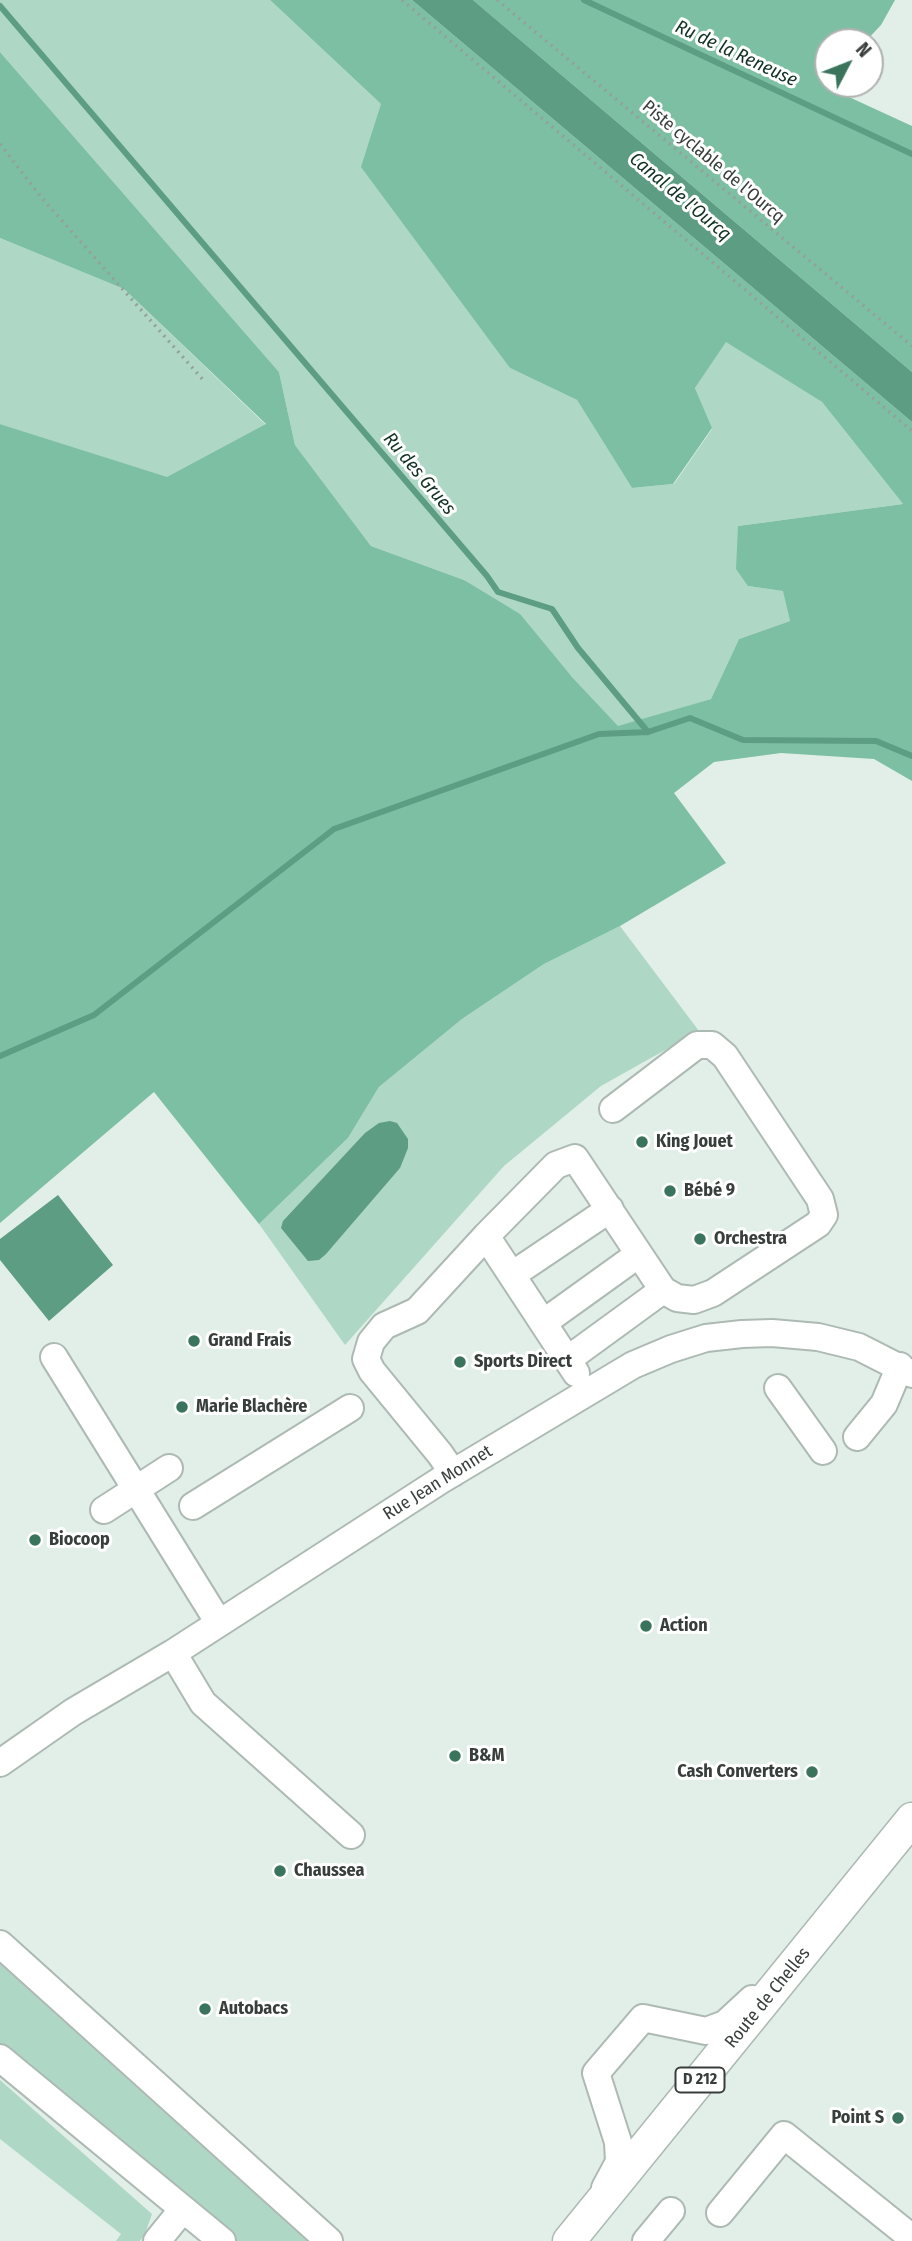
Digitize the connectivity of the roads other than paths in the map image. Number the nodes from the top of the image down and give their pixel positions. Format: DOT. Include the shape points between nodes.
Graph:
graph roads {
  1 [pos="613,1109"];
  2 [pos="610,1209"];
  3 [pos="486,1236"];
  4 [pos="639,1254"];
  5 [pos="512,1275"];
  6 [pos="663,1290"];
  7 [pos="543,1322"];
  8 [pos="54,1357"];
  9 [pos="567,1360"];
  10 [pos="906,1370"];
  11 [pos="778,1388"];
  12 [pos="589,1392"];
  13 [pos="350,1408"];
  14 [pos="857,1437"];
  15 [pos="823,1451"];
  16 [pos="169,1468"];
  17 [pos="453,1473"];
  18 [pos="136,1489"];
  19 [pos="193,1506"];
  20 [pos="104,1510"];
  21 [pos="219,1623"];
  22 [pos="173,1653"];
  23 [pos="0,1763"];
  24 [pos="912,1819"];
  25 [pos="351,1835"];
  26 [pos="0,1944"];
  27 [pos="806,1951"];
  28 [pos="0,2058"];
  29 [pos="183,2209"];
  30 [pos="595,2209"];
  31 [pos="671,2211"];
  32 [pos="720,2213"];
  33 [pos="912,2238"];
  34 [pos="157,2241"];
  35 [pos="222,2241"];
  36 [pos="329,2241"];
  37 [pos="569,2241"];
  38 [pos="646,2241"];
  1 -- 6 [label="street" via="697,1045 712,1045 725,1056 820,1199 824,1215 818,1224 713,1293 694,1300"];
  2 -- 3 [label="street" via="575,1158 556,1164"];
  2 -- 4 [label="street"];
  2 -- 5 [label="street"];
  3 -- 5 [label="street"];
  3 -- 17 [label="street" via="417,1311 384,1326 371,1342 366,1359"];
  4 -- 6 [label="street"];
  4 -- 7 [label="street"];
  5 -- 7 [label="street"];
  6 -- 9 [label="street"];
  7 -- 9 [label="street"];
  8 -- 18 [label="street"];
  9 -- 12 [label="street"];
  10 -- 12 [label="street, Rue Jean Monnet" via="859,1348 818,1337 742,1334 706,1338 671,1349"];
  10 -- 14 [label="street"];
  11 -- 15 [label="street"];
  12 -- 17 [label="street, Rue Jean Monnet"];
  13 -- 19 [label="street"];
  16 -- 18 [label="street"];
  17 -- 21 [label="street, Rue Jean Monnet"];
  18 -- 20 [label="street"];
  18 -- 21 [label="street"];
  21 -- 22 [label="street, Rue Jean Monnet"];
  22 -- 23 [label="street, Rue Jean Monnet"];
  22 -- 25 [label="street" via="203,1703"];
  24 -- 27 [label="main road, Route de Chelles / D 212"];
  26 -- 36 [label="street"];
  27 -- 30 [label="main road, Route de Chelles / D 212"];
  27 -- 30 [label="street" via="724,2024 706,2031 643,2018 596,2073 618,2143 618,2162"];
  28 -- 29 [label="street"];
  29 -- 34 [label="street"];
  29 -- 35 [label="street"];
  30 -- 37 [label="main road, Route de Chelles / D 212"];
  31 -- 38 [label="street"];
  32 -- 33 [label="street" via="784,2136"];
}
